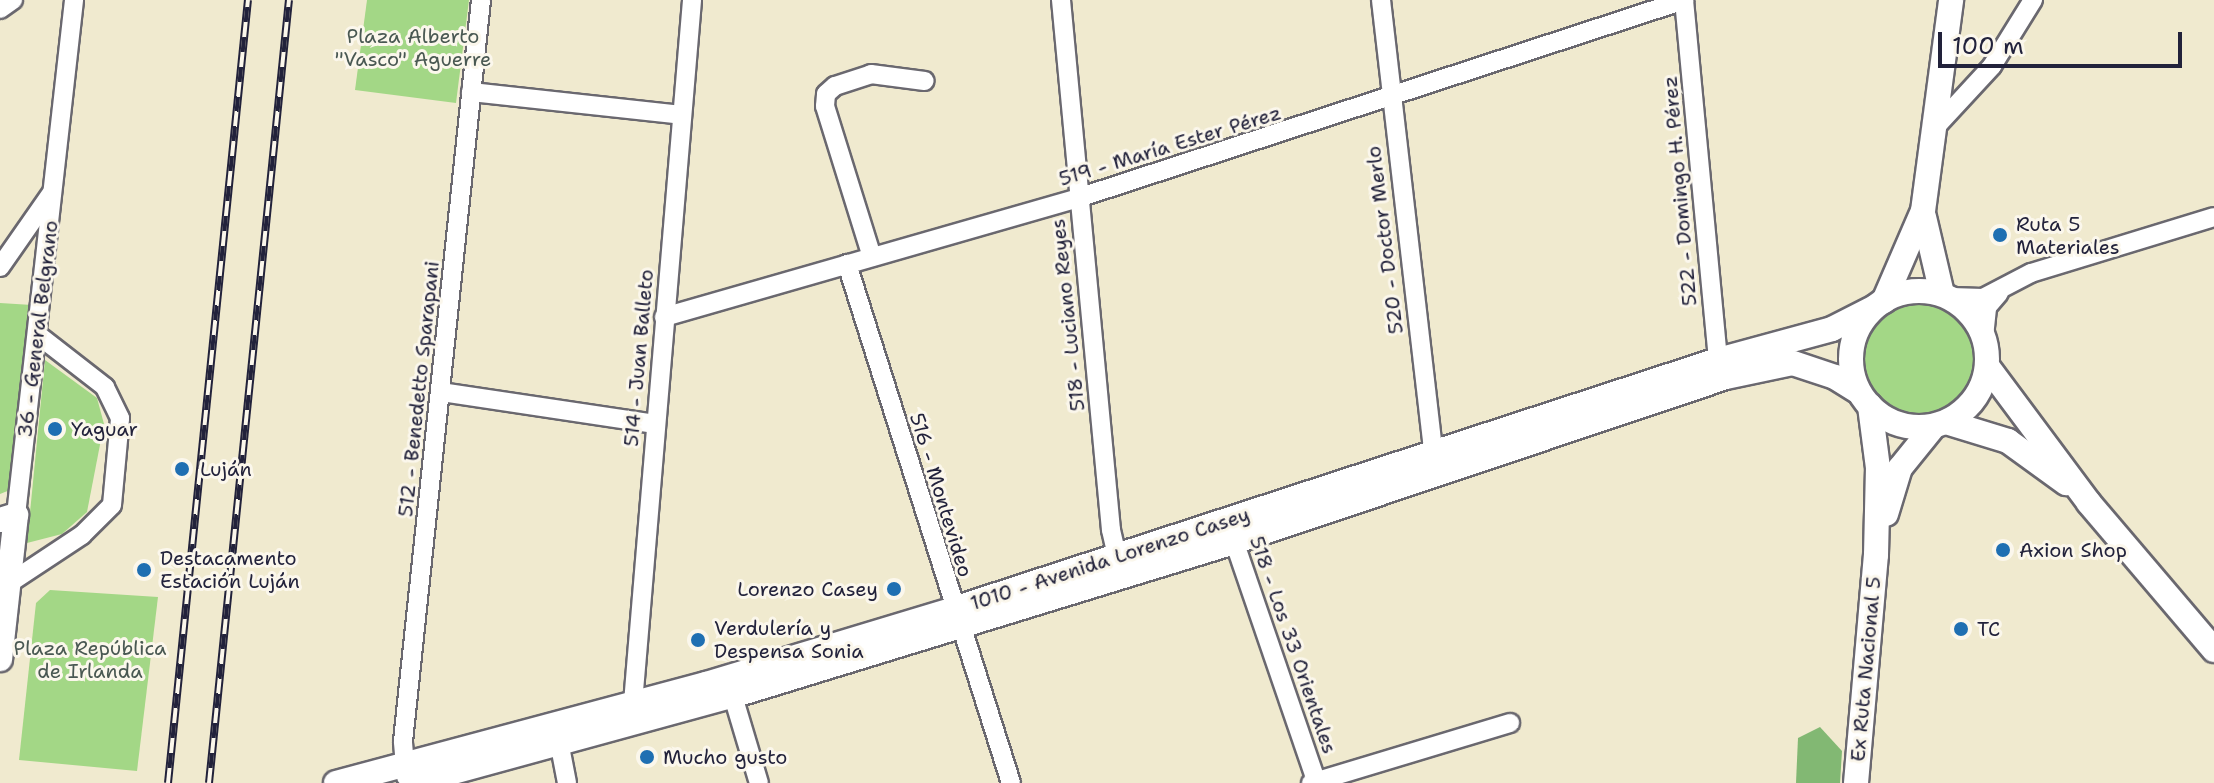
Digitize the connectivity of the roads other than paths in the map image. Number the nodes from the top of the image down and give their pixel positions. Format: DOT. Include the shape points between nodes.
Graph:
graph roads {
  1 [pos="13,0"];
  2 [pos="74,0"];
  3 [pos="481,0"];
  4 [pos="692,0"];
  5 [pos="1061,0"];
  6 [pos="1381,0"];
  7 [pos="1684,0"];
  8 [pos="1951,0"];
  9 [pos="2033,0"];
  10 [pos="0,9"];
  11 [pos="925,81"];
  12 [pos="471,92"];
  13 [pos="1391,100"];
  14 [pos="682,115"];
  15 [pos="1933,130"];
  16 [pos="54,190"];
  17 [pos="1078,198"];
  18 [pos="1923,211"];
  19 [pos="2214,217"];
  20 [pos="872,257"];
  21 [pos="847,264"];
  22 [pos="0,267"];
  23 [pos="2001,290"];
  24 [pos="1946,296"];
  25 [pos="1879,304"];
  26 [pos="664,317"];
  27 [pos="38,335"];
  28 [pos="1984,337"];
  29 [pos="1987,366"];
  30 [pos="1722,368"];
  31 [pos="441,392"];
  32 [pos="1865,399"];
  33 [pos="655,424"];
  34 [pos="1940,424"];
  35 [pos="1434,464"];
  36 [pos="2089,503"];
  37 [pos="8,518"];
  38 [pos="1231,532"];
  39 [pos="1876,555"];
  40 [pos="1120,567"];
  41 [pos="4,586"];
  42 [pos="957,618"];
  43 [pos="2214,650"];
  44 [pos="0,659"];
  45 [pos="730,687"];
  46 [pos="636,710"];
  47 [pos="1510,723"];
  48 [pos="558,732"];
  49 [pos="408,777"];
  50 [pos="1315,782"];
  51 [pos="336,783"];
  52 [pos="567,783"];
  53 [pos="759,783"];
  54 [pos="1011,783"];
  55 [pos="1856,783"];
  1 -- 10 [label="street"];
  2 -- 16 [label="street, 36 - General Belgrano"];
  3 -- 12 [label="street, 512 - Benedetto Sparapani"];
  4 -- 14 [label="street, 514 - Juan Balleto"];
  5 -- 17 [label="street, 518 - Luciano Reyes"];
  6 -- 13 [label="street, 520 - Doctor Merlo"];
  7 -- 13 [label="street, 519 - María Ester Pérez"];
  7 -- 30 [label="street, 522 - Domingo H. Pérez"];
  8 -- 15 [label="main road"];
  9 -- 15 [label="street" via="1992,66"];
  11 -- 20 [label="street" via="871,74 826,94 825,106"];
  12 -- 14 [label="street"];
  12 -- 31 [label="street, 512 - Benedetto Sparapani"];
  13 -- 17 [label="street, 519 - María Ester Pérez"];
  13 -- 35 [label="street, 520 - Doctor Merlo"];
  14 -- 26 [label="street, 514 - Juan Balleto"];
  15 -- 18 [label="main road"];
  16 -- 22 [label="street"];
  16 -- 27 [label="street, 36 - General Belgrano"];
  17 -- 20 [label="street, 519 - María Ester Pérez"];
  17 -- 40 [label="street, 518 - Luciano Reyes"];
  18 -- 24 [label="main road"];
  18 -- 25 [label="main road"];
  19 -- 23 [label="street" via="2031,273"];
  20 -- 21 [label="street, 519 - María Ester Pérez"];
  21 -- 26 [label="street, 519 - María Ester Pérez"];
  21 -- 42 [label="street, 516 - Montevideo"];
  23 -- 24 [label="street" via="1983,298"];
  23 -- 28 [label="street" via="1987,307"];
  24 -- 25 [label="main road" via="1912,291"];
  24 -- 28 [label="main road"];
  25 -- 30 [label="main road, 1010 - Avenida Lorenzo Casey" via="1832,329"];
  25 -- 32 [label="main road" via="1852,347"];
  26 -- 33 [label="street, 514 - Juan Balleto"];
  27 -- 37 [label="street, 36 - General Belgrano"];
  27 -- 41 [label="street" via="105,387 120,418 112,505 82,535"];
  28 -- 29 [label="main road"];
  29 -- 34 [label="main road" via="1980,391"];
  29 -- 36 [label="main road"];
  30 -- 32 [label="main road, 1010 - Avenida Lorenzo Casey" via="1793,363 1835,377"];
  30 -- 35 [label="main road, 1010 - Avenida Lorenzo Casey"];
  31 -- 33 [label="street"];
  31 -- 49 [label="street, 512 - Benedetto Sparapani"];
  32 -- 34 [label="main road" via="1901,425"];
  32 -- 39 [label="main road, Ex Ruta Nacional 5" via="1878,468"];
  33 -- 46 [label="street, 514 - Juan Balleto"];
  34 -- 36 [label="main road" via="2028,451"];
  34 -- 39 [label="main road, Ex Ruta Nacional 5" via="1900,468"];
  35 -- 38 [label="main road, 1010 - Avenida Lorenzo Casey"];
  36 -- 43 [label="main road"];
  37 -- 41 [label="main road, 36 - General Belgrano"];
  38 -- 40 [label="main road, 1010 - Avenida Lorenzo Casey"];
  38 -- 50 [label="street, 518 - Los 33 Orientales"];
  39 -- 55 [label="main road, Ex Ruta Nacional 5"];
  40 -- 42 [label="main road, 1010 - Avenida Lorenzo Casey"];
  41 -- 44 [label="main road, 36 - General Belgrano"];
  42 -- 45 [label="main road, 1010 - Avenida Lorenzo Casey"];
  42 -- 54 [label="street, 516 - Montevideo"];
  45 -- 46 [label="main road, 1010 - Avenida Lorenzo Casey"];
  45 -- 53 [label="street"];
  46 -- 48 [label="main road, 1010 - Avenida Lorenzo Casey"];
  47 -- 50 [label="street"];
  48 -- 49 [label="main road, 1010 - Avenida Lorenzo Casey"];
  48 -- 52 [label="street"];
  49 -- 51 [label="main road, 1010 - Avenida Lorenzo Casey"];
}
